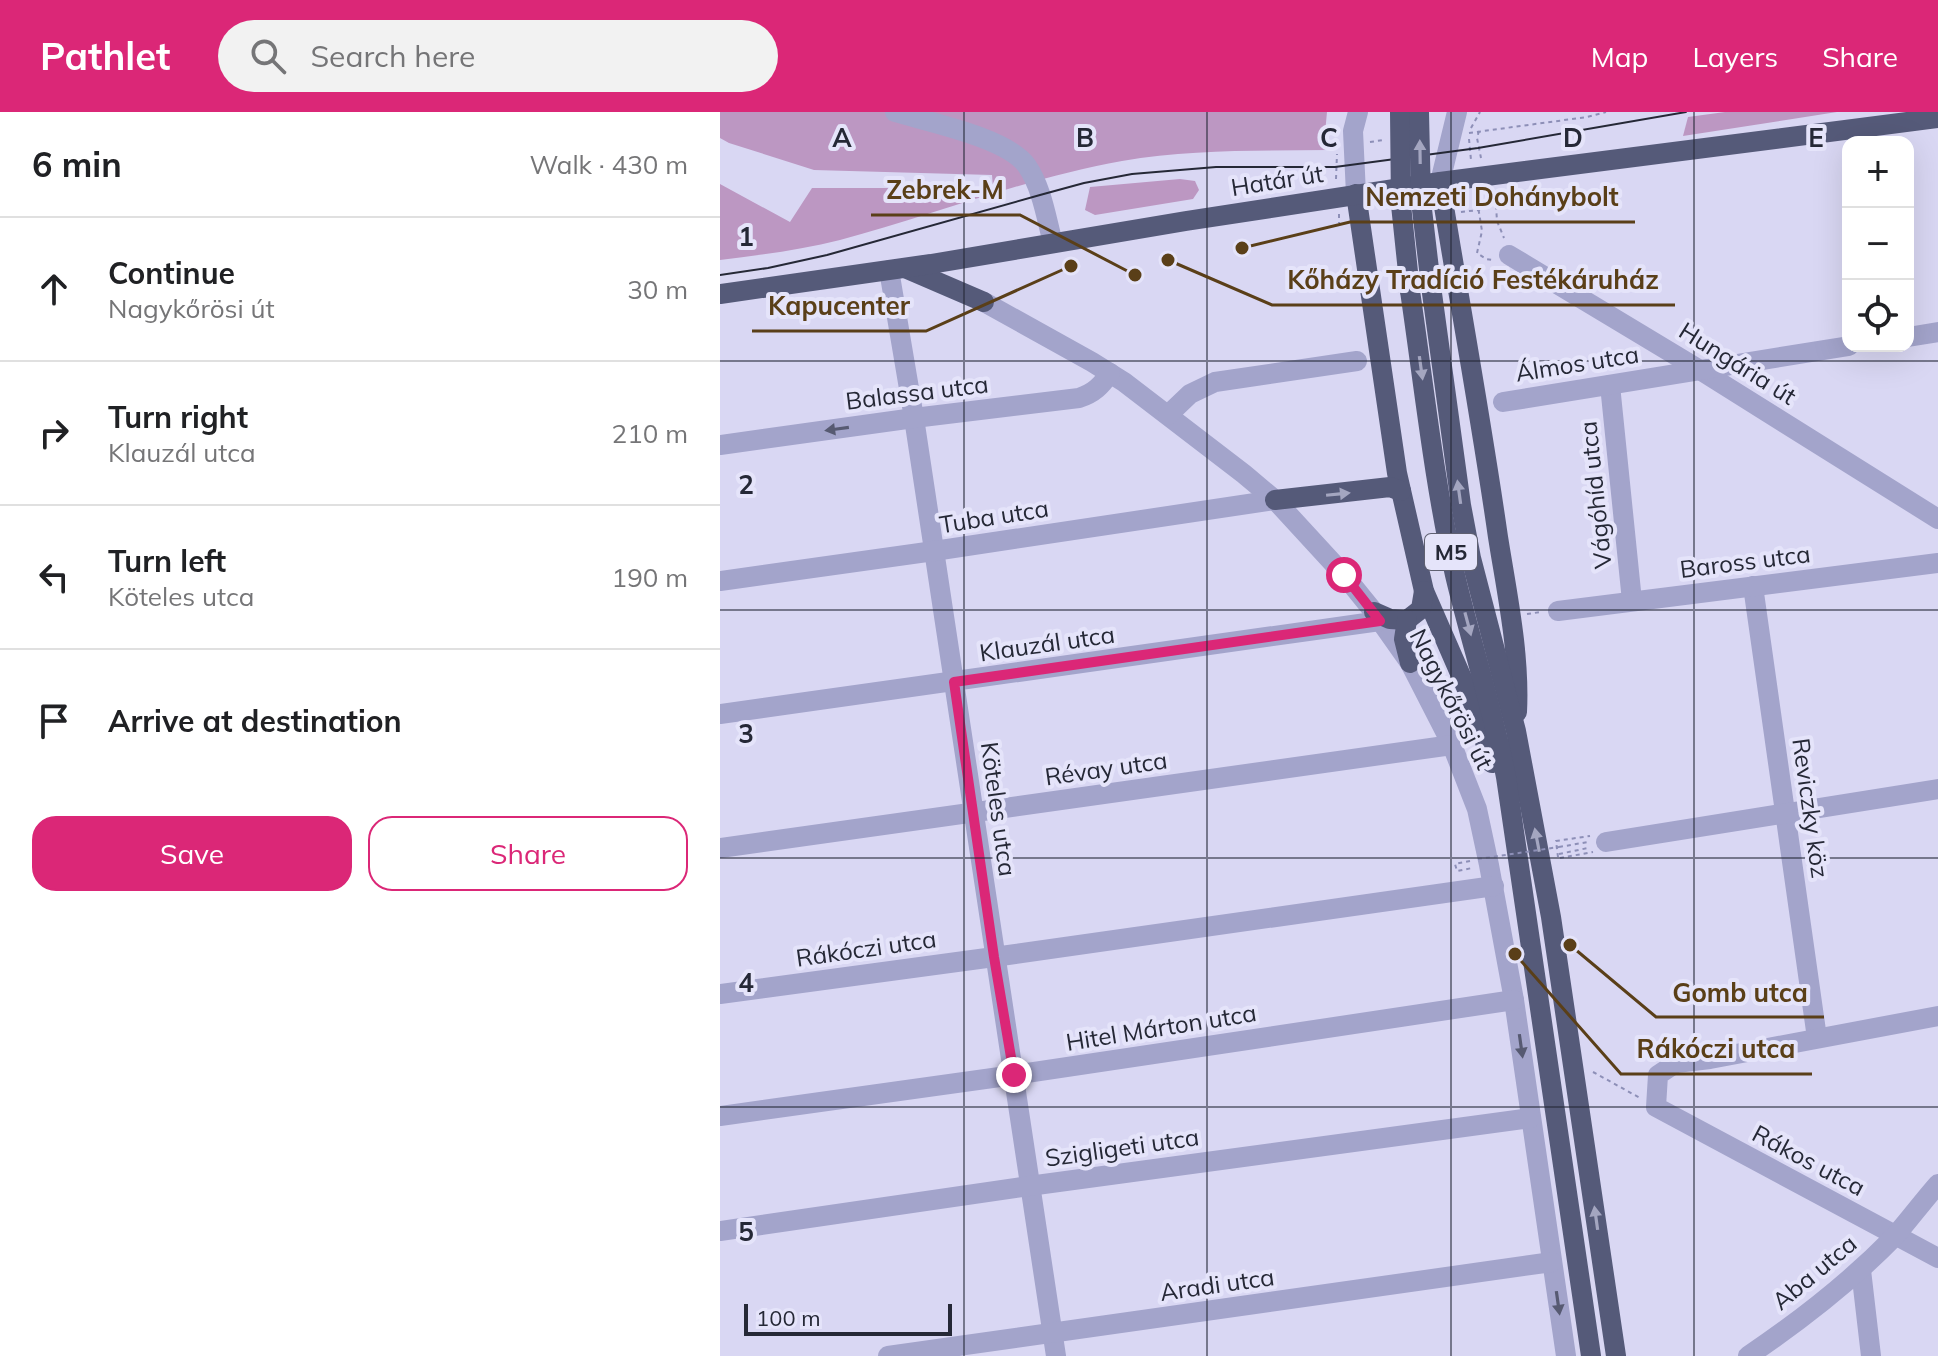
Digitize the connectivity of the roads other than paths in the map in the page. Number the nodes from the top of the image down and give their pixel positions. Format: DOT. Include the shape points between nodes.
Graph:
graph roads {
  1 [pos="895,112"];
  2 [pos="1358,112"];
  3 [pos="1400,112"];
  4 [pos="1419,112"];
  5 [pos="1457,112"];
  6 [pos="1938,118"];
  7 [pos="1440,182"];
  8 [pos="1356,194"];
  9 [pos="1053,243"];
  10 [pos="1511,256"];
  11 [pos="967,258"];
  12 [pos="897,269"];
  13 [pos="720,294"];
  14 [pos="984,302"];
  15 [pos="1938,332"];
  16 [pos="1914,336"];
  17 [pos="1842,347"];
  18 [pos="1357,361"];
  19 [pos="1700,370"];
  20 [pos="1110,373"];
  21 [pos="1610,385"];
  22 [pos="1503,402"];
  23 [pos="1168,415"];
  24 [pos="914,418"];
  25 [pos="720,445"];
  26 [pos="1401,491"];
  27 [pos="1275,500"];
  28 [pos="1938,519"];
  29 [pos="934,551"];
  30 [pos="1938,563"];
  31 [pos="720,581"];
  32 [pos="1753,586"];
  33 [pos="1424,591"];
  34 [pos="1632,601"];
  35 [pos="1558,611"];
  36 [pos="1377,616"];
  37 [pos="1407,620"];
  38 [pos="1410,663"];
  39 [pos="954,682"];
  40 [pos="720,714"];
  41 [pos="1516,731"];
  42 [pos="1452,745"];
  43 [pos="1938,789"];
  44 [pos="1511,809"];
  45 [pos="974,813"];
  46 [pos="1785,814"];
  47 [pos="1606,842"];
  48 [pos="720,848"];
  49 [pos="1494,886"];
  50 [pos="994,957"];
  51 [pos="720,994"];
  52 [pos="1514,1000"];
  53 [pos="1938,1016"];
  54 [pos="1817,1038"];
  55 [pos="1014,1075"];
  56 [pos="720,1116"];
  57 [pos="1531,1118"];
  58 [pos="1938,1184"];
  59 [pos="1029,1186"];
  60 [pos="720,1231"];
  61 [pos="1896,1235"];
  62 [pos="1938,1258"];
  63 [pos="1552,1262"];
  64 [pos="1861,1270"];
  65 [pos="1052,1334"];
  66 [pos="888,1356"];
  67 [pos="1056,1356"];
  68 [pos="1566,1356"];
  69 [pos="1591,1356"];
  70 [pos="1616,1356"];
  71 [pos="1748,1356"];
  72 [pos="1871,1356"];
  1 -- 9 [label="street" via="991,141 1023,160 1037,186"];
  2 -- 8 [label="street" via="1353,131"];
  3 -- 44 [label="main road, Nagykőrösi út / M5, one-way, bridge" via="1401,205 1410,291 1443,509"];
  41 -- 4 [label="main road, Nagykőrösi út / M5, one-way, bridge" via="1461,505 1421,201"];
  5 -- 7 [label="street"];
  6 -- 7 [label="main road, Határ út"];
  7 -- 8 [label="main road, Határ út"];
  7 -- 41 [label="main road" via="1509,610 1519,684"];
  8 -- 9 [label="main road, Határ út"];
  8 -- 26 [label="main road"];
  9 -- 11 [label="main road, Határ út"];
  10 -- 19 [label="street, Hungária út"];
  11 -- 12 [label="main road, Határ út"];
  11 -- 14 [label="main road" via="969,288"];
  12 -- 13 [label="main road, Határ út"];
  12 -- 14 [label="main road"];
  12 -- 24 [label="street, Köteles utca"];
  14 -- 20 [label="street, Nagykőrösi út"];
  15 -- 16 [label="street"];
  17 -- 19 [label="street, Álmos utca"];
  18 -- 23 [label="street" via="1215,382 1190,394"];
  19 -- 21 [label="street, Álmos utca"];
  19 -- 28 [label="street, Hungária út"];
  20 -- 23 [label="street, Nagykőrösi út"];
  20 -- 24 [label="street, Balassa utca" via="1100,388 1079,398"];
  21 -- 22 [label="street, Álmos utca"];
  21 -- 34 [label="street, Vágóhíd utca"];
  23 -- 27 [label="street, Nagykőrösi út"];
  24 -- 25 [label="street, Balassa utca, one-way"];
  24 -- 29 [label="street, Köteles utca"];
  27 -- 26 [label="main road, one-way" via="1390,487"];
  26 -- 33 [label="main road"];
  27 -- 29 [label="street, Tuba utca"];
  27 -- 36 [label="street, Nagykőrösi út"];
  29 -- 31 [label="street, Tuba utca"];
  29 -- 39 [label="street, Köteles utca"];
  30 -- 32 [label="street, Baross utca"];
  32 -- 34 [label="street, Baross utca"];
  32 -- 46 [label="street, Reviczky köz"];
  33 -- 37 [label="main road" via="1421,609"];
  33 -- 44 [label="main road"];
  34 -- 35 [label="street, Baross utca"];
  36 -- 37 [label="main road"];
  36 -- 38 [label="street, Nagykőrösi út"];
  36 -- 39 [label="street, Klauzál utca"];
  37 -- 38 [label="main road" via="1404,639"];
  38 -- 42 [label="street, Nagykőrösi út"];
  39 -- 40 [label="street, Klauzál utca"];
  39 -- 45 [label="street, Köteles utca"];
  70 -- 41 [label="main road, Nagykőrösi út / M5, one-way" via="1551,917"];
  42 -- 45 [label="street, Révay utca"];
  42 -- 49 [label="street, Nagykőrösi út" via="1477,809"];
  43 -- 46 [label="street"];
  44 -- 69 [label="main road, Nagykőrösi út / M5"];
  45 -- 48 [label="street, Révay utca"];
  45 -- 50 [label="street, Köteles utca"];
  46 -- 47 [label="street"];
  46 -- 54 [label="street, Reviczky köz"];
  49 -- 50 [label="street, Rákóczi utca"];
  49 -- 52 [label="street, Nagykőrösi út"];
  50 -- 51 [label="street, Rákóczi utca"];
  50 -- 55 [label="street, Köteles utca"];
  52 -- 55 [label="street, Hitel Márton utca"];
  52 -- 57 [label="street, Nagykőrösi út, one-way"];
  53 -- 54 [label="street"];
  54 -- 61 [label="street, Rákos utca" via="1676,1063 1658,1075 1656,1107"];
  55 -- 56 [label="street, Hitel Márton utca"];
  55 -- 59 [label="street, Köteles utca"];
  57 -- 59 [label="street, Szigligeti utca"];
  57 -- 63 [label="street, Nagykőrösi út"];
  58 -- 61 [label="street, Aba utca"];
  59 -- 60 [label="street, Szigligeti utca"];
  59 -- 65 [label="street, Köteles utca"];
  61 -- 62 [label="street, Rákos utca"];
  61 -- 64 [label="street, Aba utca"];
  63 -- 65 [label="street, Aradi utca"];
  63 -- 68 [label="street, Nagykőrösi út, one-way"];
  64 -- 71 [label="street, Aba utca"];
  64 -- 72 [label="street"];
  65 -- 66 [label="street, Aradi utca"];
  65 -- 67 [label="street, Köteles utca"];
}
